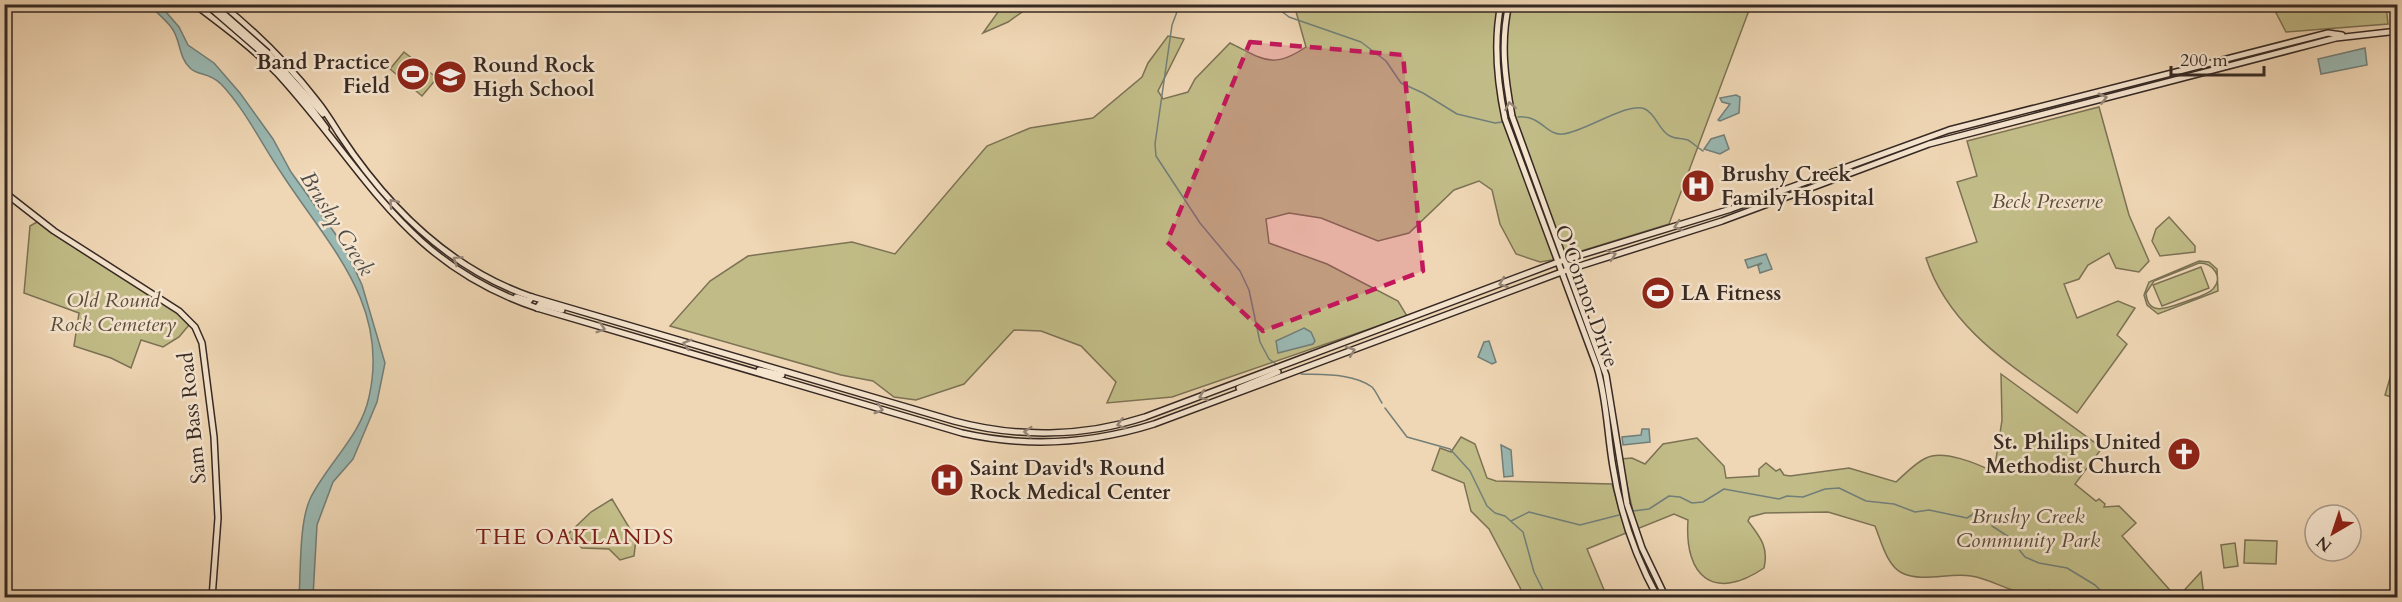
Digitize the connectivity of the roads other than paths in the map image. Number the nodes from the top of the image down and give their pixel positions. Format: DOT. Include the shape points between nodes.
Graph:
graph roads {
  1 [pos="194,4"];
  2 [pos="207,4"];
  3 [pos="1501,4"];
  4 [pos="1509,4"];
  5 [pos="216,6"];
  6 [pos="240,20"];
  7 [pos="228,31"];
  8 [pos="2397,31"];
  9 [pos="2353,36"];
  10 [pos="262,40"];
  11 [pos="254,51"];
  12 [pos="267,54"];
  13 [pos="2090,93"];
  14 [pos="2026,109"];
  15 [pos="2030,117"];
  16 [pos="339,134"];
  17 [pos="1959,135"];
  18 [pos="336,141"];
  19 [pos="4,192"];
  20 [pos="1731,209"];
  21 [pos="1705,217"];
  22 [pos="1711,224"];
  23 [pos="1697,228"];
  24 [pos="1561,261"];
  25 [pos="1564,271"];
  26 [pos="489,289"];
  27 [pos="532,297"];
  28 [pos="537,308"];
  29 [pos="589,314"];
  30 [pos="1588,334"];
  31 [pos="658,335"];
  32 [pos="665,337"];
  33 [pos="656,343"];
  34 [pos="663,345"];
  35 [pos="1334,348"];
  36 [pos="1314,355"];
  37 [pos="725,363"];
  38 [pos="786,373"];
  39 [pos="1276,378"];
  40 [pos="803,387"];
  41 [pos="1239,392"];
  42 [pos="868,396"];
  43 [pos="908,408"];
  44 [pos="906,417"];
  45 [pos="212,597"];
  46 [pos="1658,597"];
  47 [pos="1666,597"];
  1 -- 7 [label="main road"];
  2 -- 5 [label="main road"];
  3 -- 24 [label="main road, O'Connor Drive" via="1496,46 1505,119"];
  24 -- 4 [label="main road, O'Connor Drive, one-way" via="1512,116 1504,49"];
  5 -- 6 [label="main road"];
  5 -- 12 [label="main road, bridge"];
  6 -- 7 [label="main road" via="237,30"];
  6 -- 10 [label="main road"];
  7 -- 11 [label="main road"];
  8 -- 9 [label="main road"];
  9 -- 13 [label="main road" via="2328,33"];
  15 -- 9 [label="main road, one-way"];
  10 -- 11 [label="main road" via="255,44"];
  10 -- 16 [label="main road" via="315,99"];
  11 -- 18 [label="main road"];
  12 -- 16 [label="main road"];
  12 -- 18 [label="main road"];
  13 -- 14 [label="main road"];
  13 -- 15 [label="main road" via="2081,100 2034,112"];
  14 -- 17 [label="main road" via="2025,115"];
  14 -- 20 [label="main road" via="1877,154"];
  15 -- 17 [label="main road"];
  27 -- 16 [label="main road, one-way" via="493,281 439,247 392,202"];
  17 -- 22 [label="main road"];
  18 -- 26 [label="main road" via="389,211 434,254"];
  19 -- 45 [label="main road, Sam Bass Road" via="54,231 179,311 197,330 215,448 218,526"];
  20 -- 21 [label="main road"];
  20 -- 22 [label="main road"];
  21 -- 23 [label="main road"];
  21 -- 24 [label="main road, one-way"];
  22 -- 23 [label="main road"];
  25 -- 23 [label="main road, one-way"];
  24 -- 25 [label="main road, O'Connor Drive"];
  24 -- 35 [label="main road, one-way"];
  25 -- 30 [label="main road, O'Connor Drive"];
  25 -- 30 [label="main road, O'Connor Drive" via="1576,312"];
  39 -- 25 [label="main road, one-way"];
  26 -- 27 [label="main road" via="528,301"];
  26 -- 28 [label="main road"];
  27 -- 29 [label="main road"];
  28 -- 29 [label="main road" via="543,305"];
  28 -- 33 [label="main road, one-way"];
  29 -- 31 [label="main road"];
  30 -- 46 [label="main road, O'Connor Drive" via="1606,398 1611,456 1621,504 1637,553"];
  30 -- 47 [label="main road, O'Connor Drive" via="1605,372 1627,504 1642,548"];
  31 -- 32 [label="main road"];
  31 -- 33 [label="main road"];
  32 -- 34 [label="main road"];
  38 -- 32 [label="main road, one-way"];
  33 -- 34 [label="main road"];
  34 -- 37 [label="main road"];
  35 -- 36 [label="main road"];
  35 -- 39 [label="main road" via="1320,360"];
  36 -- 41 [label="main road" via="1246,384"];
  36 -- 43 [label="main road, one-way" via="1145,417 1080,432 1003,430 963,424"];
  37 -- 38 [label="main road"];
  37 -- 40 [label="main road"];
  38 -- 42 [label="main road"];
  39 -- 41 [label="main road"];
  40 -- 42 [label="main road" via="812,384"];
  40 -- 44 [label="main road, one-way"];
  41 -- 44 [label="main road" via="1144,427 1083,441 994,440"];
  42 -- 43 [label="main road"];
  43 -- 44 [label="main road"];
}
